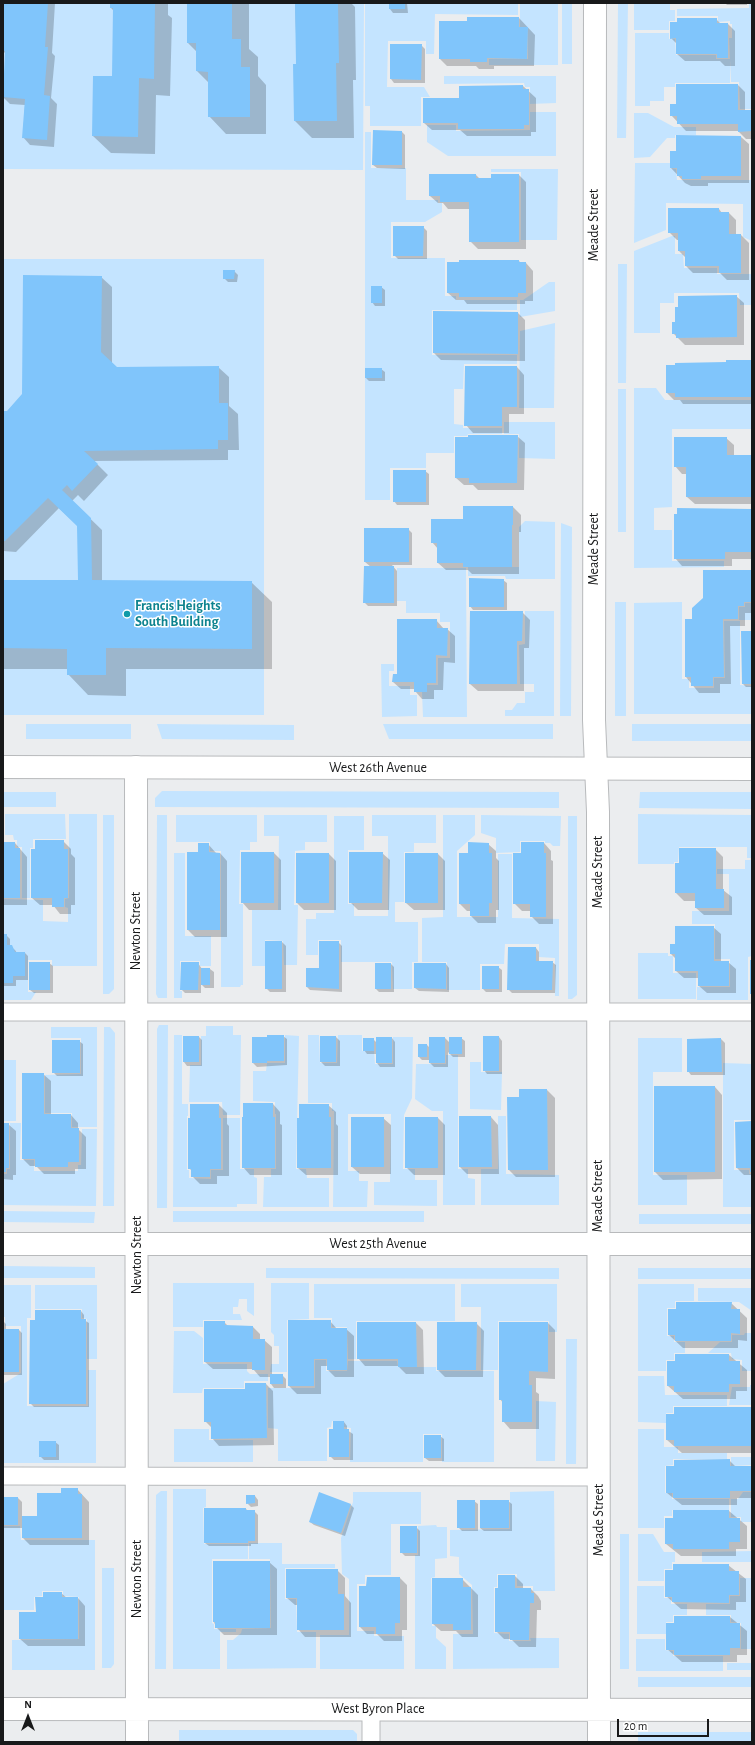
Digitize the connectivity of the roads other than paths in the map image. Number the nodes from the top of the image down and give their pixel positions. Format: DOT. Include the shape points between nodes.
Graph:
graph roads {
  1 [pos="595,3"];
  2 [pos="3,767"];
  3 [pos="136,767"];
  4 [pos="596,768"];
  5 [pos="752,769"];
  6 [pos="3,1012"];
  7 [pos="136,1012"];
  8 [pos="598,1012"];
  9 [pos="752,1012"];
  10 [pos="3,1244"];
  11 [pos="136,1244"];
  12 [pos="598,1244"];
  13 [pos="752,1244"];
  14 [pos="3,1476"];
  15 [pos="137,1476"];
  16 [pos="599,1477"];
  17 [pos="3,1709"];
  18 [pos="137,1709"];
  19 [pos="371,1709"];
  20 [pos="599,1710"];
  21 [pos="752,1710"];
  22 [pos="137,1742"];
  23 [pos="371,1742"];
  24 [pos="599,1742"];
  1 -- 4 [label="street, Meade Street"];
  2 -- 3 [label="street, West 26th Avenue"];
  3 -- 4 [label="street, West 26th Avenue"];
  3 -- 7 [label="street, Newton Street"];
  4 -- 5 [label="street, West 26th Avenue"];
  4 -- 8 [label="street, Meade Street"];
  6 -- 7 [label="lane"];
  7 -- 8 [label="lane"];
  7 -- 11 [label="street, Newton Street"];
  8 -- 9 [label="lane"];
  8 -- 12 [label="street, Meade Street"];
  10 -- 11 [label="street, West 25th Avenue"];
  11 -- 12 [label="street, West 25th Avenue"];
  11 -- 15 [label="street, Newton Street"];
  12 -- 13 [label="street, West 25th Avenue"];
  12 -- 16 [label="street, Meade Street"];
  14 -- 15 [label="lane"];
  15 -- 16 [label="lane"];
  15 -- 18 [label="street, Newton Street"];
  16 -- 20 [label="street, Meade Street"];
  17 -- 18 [label="street, West Byron Place"];
  18 -- 19 [label="street, West Byron Place"];
  18 -- 22 [label="street, Newton Street"];
  19 -- 20 [label="street, West Byron Place"];
  19 -- 23 [label="lane"];
  20 -- 21 [label="street, West Byron Place"];
  20 -- 24 [label="street, Meade Street"];
}
